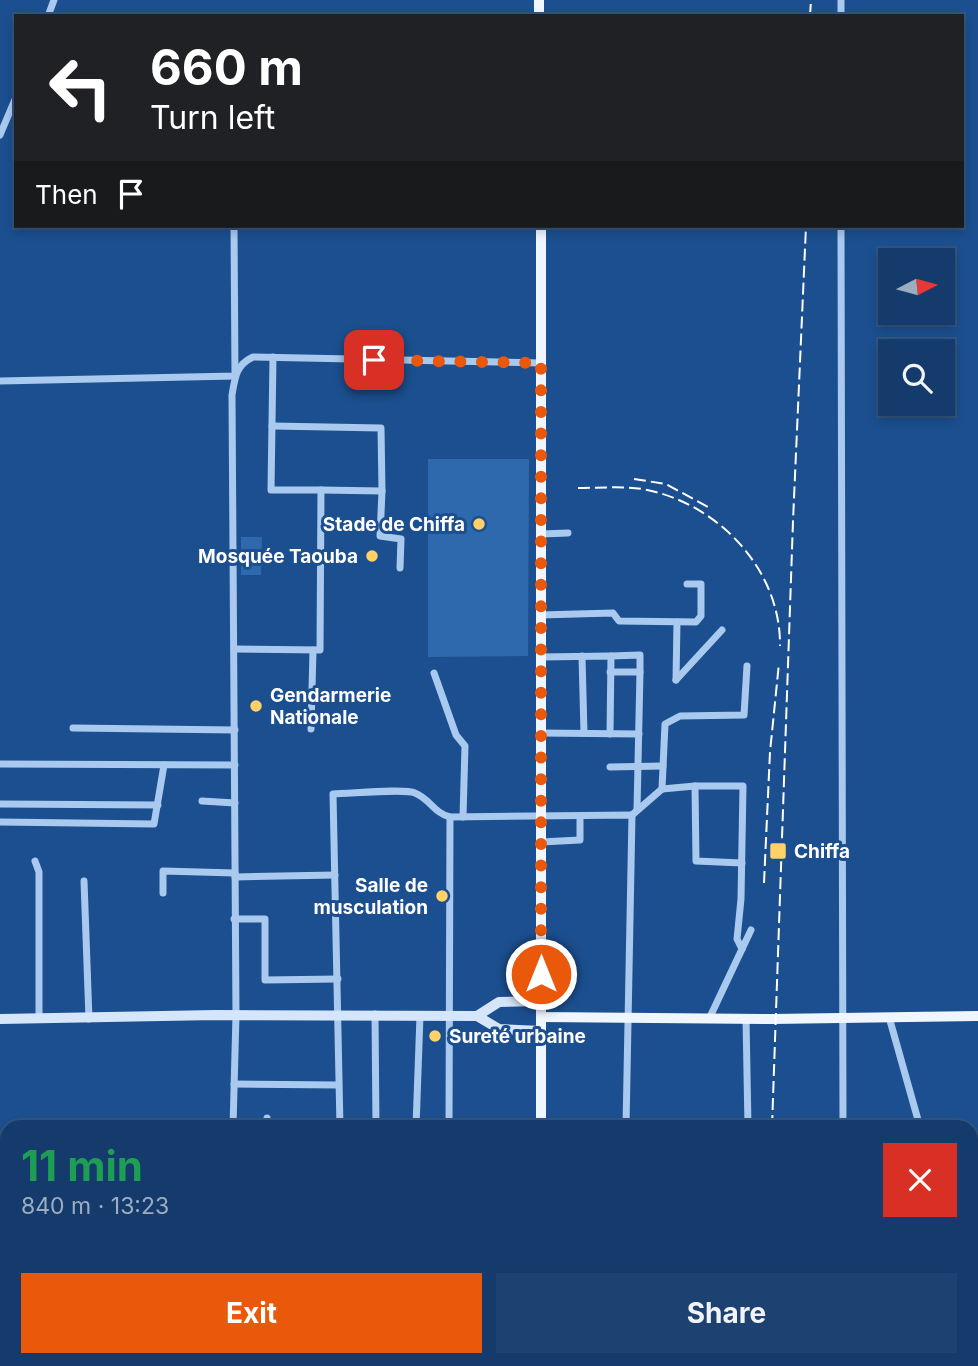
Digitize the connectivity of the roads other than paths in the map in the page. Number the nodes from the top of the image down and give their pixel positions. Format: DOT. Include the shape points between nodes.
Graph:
graph roads {
  1 [pos="14,102"];
  2 [pos="0,135"];
  3 [pos="234,228"];
  4 [pos="541,228"];
  5 [pos="841,228"];
  6 [pos="274,357"];
  7 [pos="541,363"];
  8 [pos="235,376"];
  9 [pos="0,381"];
  10 [pos="272,426"];
  11 [pos="321,490"];
  12 [pos="382,491"];
  13 [pos="568,533"];
  14 [pos="541,534"];
  15 [pos="400,568"];
  16 [pos="687,584"];
  17 [pos="540,615"];
  18 [pos="677,622"];
  19 [pos="722,630"];
  20 [pos="234,649"];
  21 [pos="313,650"];
  22 [pos="582,656"];
  23 [pos="611,656"];
  24 [pos="541,657"];
  25 [pos="747,666"];
  26 [pos="610,672"];
  27 [pos="640,672"];
  28 [pos="434,673"];
  29 [pos="74,728"];
  30 [pos="311,729"];
  31 [pos="235,730"];
  32 [pos="541,733"];
  33 [pos="584,733"];
  34 [pos="610,734"];
  35 [pos="639,734"];
  36 [pos="0,764"];
  37 [pos="164,765"];
  38 [pos="235,765"];
  39 [pos="638,766"];
  40 [pos="663,766"];
  41 [pos="610,767"];
  42 [pos="695,786"];
  43 [pos="662,789"];
  44 [pos="202,802"];
  45 [pos="235,803"];
  46 [pos="0,804"];
  47 [pos="158,805"];
  48 [pos="634,812"];
  49 [pos="580,816"];
  50 [pos="450,817"];
  51 [pos="463,817"];
  52 [pos="541,817"];
  53 [pos="0,822"];
  54 [pos="541,842"];
  55 [pos="35,861"];
  56 [pos="742,863"];
  57 [pos="235,875"];
  58 [pos="335,875"];
  59 [pos="85,881"];
  60 [pos="163,893"];
  61 [pos="234,919"];
  62 [pos="751,930"];
  63 [pos="742,949"];
  64 [pos="338,979"];
  65 [pos="541,1001"];
  66 [pos="375,1014"];
  67 [pos="236,1015"];
  68 [pos="336,1016"];
  69 [pos="420,1016"];
  70 [pos="450,1016"];
  71 [pos="477,1016"];
  72 [pos="978,1016"];
  73 [pos="541,1017"];
  74 [pos="628,1017"];
  75 [pos="844,1017"];
  76 [pos="889,1017"];
  77 [pos="709,1018"];
  78 [pos="746,1018"];
  79 [pos="0,1019"];
  80 [pos="39,1019"];
  81 [pos="89,1019"];
  82 [pos="541,1031"];
  83 [pos="234,1084"];
  84 [pos="338,1085"];
  85 [pos="233,1120"];
  86 [pos="340,1120"];
  87 [pos="376,1120"];
  88 [pos="416,1120"];
  89 [pos="449,1120"];
  90 [pos="541,1120"];
  91 [pos="626,1120"];
  92 [pos="748,1120"];
  93 [pos="843,1120"];
  94 [pos="918,1120"];
  1 -- 2 [label="street"];
  3 -- 8 [label="street"];
  4 -- 7 [label="main road"];
  5 -- 75 [label="street"];
  6 -- 7 [label="street"];
  6 -- 8 [label="street" via="242,362"];
  6 -- 10 [label="street"];
  7 -- 14 [label="main road"];
  8 -- 9 [label="street"];
  8 -- 20 [label="street"];
  10 -- 11 [label="street" via="271,490"];
  10 -- 12 [label="street" via="381,428"];
  11 -- 12 [label="street"];
  11 -- 21 [label="street" via="320,650"];
  12 -- 15 [label="street" via="380,536 401,539"];
  13 -- 14 [label="street"];
  14 -- 17 [label="main road"];
  16 -- 18 [label="street" via="701,584 701,616 696,622"];
  17 -- 18 [label="street" via="613,613 619,621"];
  17 -- 24 [label="main road"];
  18 -- 19 [label="street" via="676,680"];
  20 -- 21 [label="street"];
  20 -- 31 [label="street"];
  21 -- 30 [label="street"];
  22 -- 23 [label="street"];
  22 -- 24 [label="street"];
  22 -- 33 [label="street"];
  23 -- 26 [label="street"];
  23 -- 27 [label="street" via="640,655"];
  24 -- 32 [label="main road"];
  25 -- 40 [label="street" via="744,715 680,716 665,724"];
  26 -- 27 [label="street"];
  26 -- 34 [label="street"];
  27 -- 35 [label="street"];
  28 -- 51 [label="street" via="456,735 465,746"];
  29 -- 31 [label="street"];
  31 -- 38 [label="street"];
  32 -- 33 [label="street"];
  32 -- 52 [label="main road"];
  33 -- 34 [label="street"];
  34 -- 35 [label="street"];
  35 -- 39 [label="street"];
  36 -- 37 [label="street"];
  37 -- 38 [label="street"];
  37 -- 47 [label="street"];
  38 -- 45 [label="street"];
  39 -- 40 [label="street"];
  39 -- 41 [label="street"];
  39 -- 48 [label="street"];
  40 -- 43 [label="street"];
  42 -- 43 [label="street"];
  42 -- 56 [label="street" via="696,861"];
  42 -- 56 [label="street" via="743,786"];
  43 -- 48 [label="street"];
  44 -- 45 [label="street"];
  45 -- 57 [label="street"];
  46 -- 47 [label="street"];
  47 -- 53 [label="street" via="154,824"];
  48 -- 49 [label="street"];
  48 -- 74 [label="street"];
  49 -- 52 [label="street"];
  49 -- 54 [label="street" via="580,841"];
  50 -- 51 [label="street"];
  50 -- 58 [label="street" via="432,809 413,791 333,794"];
  50 -- 70 [label="street"];
  51 -- 52 [label="street"];
  52 -- 54 [label="main road"];
  54 -- 65 [label="main road"];
  55 -- 80 [label="street" via="39,872"];
  56 -- 63 [label="street" via="737,939"];
  57 -- 58 [label="street"];
  57 -- 60 [label="street" via="163,871"];
  57 -- 61 [label="street"];
  58 -- 64 [label="street"];
  59 -- 81 [label="street"];
  61 -- 64 [label="street" via="265,919 265,980"];
  61 -- 67 [label="street"];
  62 -- 63 [label="street"];
  63 -- 77 [label="street"];
  64 -- 68 [label="street"];
  65 -- 71 [label="main road" via="499,1002"];
  65 -- 73 [label="main road"];
  66 -- 68 [label="main road"];
  66 -- 69 [label="main road"];
  66 -- 87 [label="street"];
  67 -- 68 [label="main road"];
  67 -- 81 [label="main road"];
  67 -- 83 [label="street"];
  68 -- 84 [label="street"];
  69 -- 70 [label="main road"];
  69 -- 88 [label="street"];
  70 -- 71 [label="main road"];
  70 -- 89 [label="street"];
  71 -- 82 [label="main road" via="499,1029"];
  72 -- 76 [label="main road"];
  73 -- 74 [label="main road"];
  73 -- 82 [label="main road"];
  74 -- 77 [label="main road"];
  74 -- 91 [label="street"];
  75 -- 76 [label="main road"];
  75 -- 78 [label="main road"];
  75 -- 93 [label="street"];
  76 -- 94 [label="street"];
  77 -- 78 [label="main road"];
  78 -- 92 [label="street"];
  79 -- 80 [label="main road"];
  80 -- 81 [label="main road"];
  82 -- 90 [label="main road"];
  83 -- 84 [label="street"];
  83 -- 85 [label="street"];
  84 -- 86 [label="street"];
}
